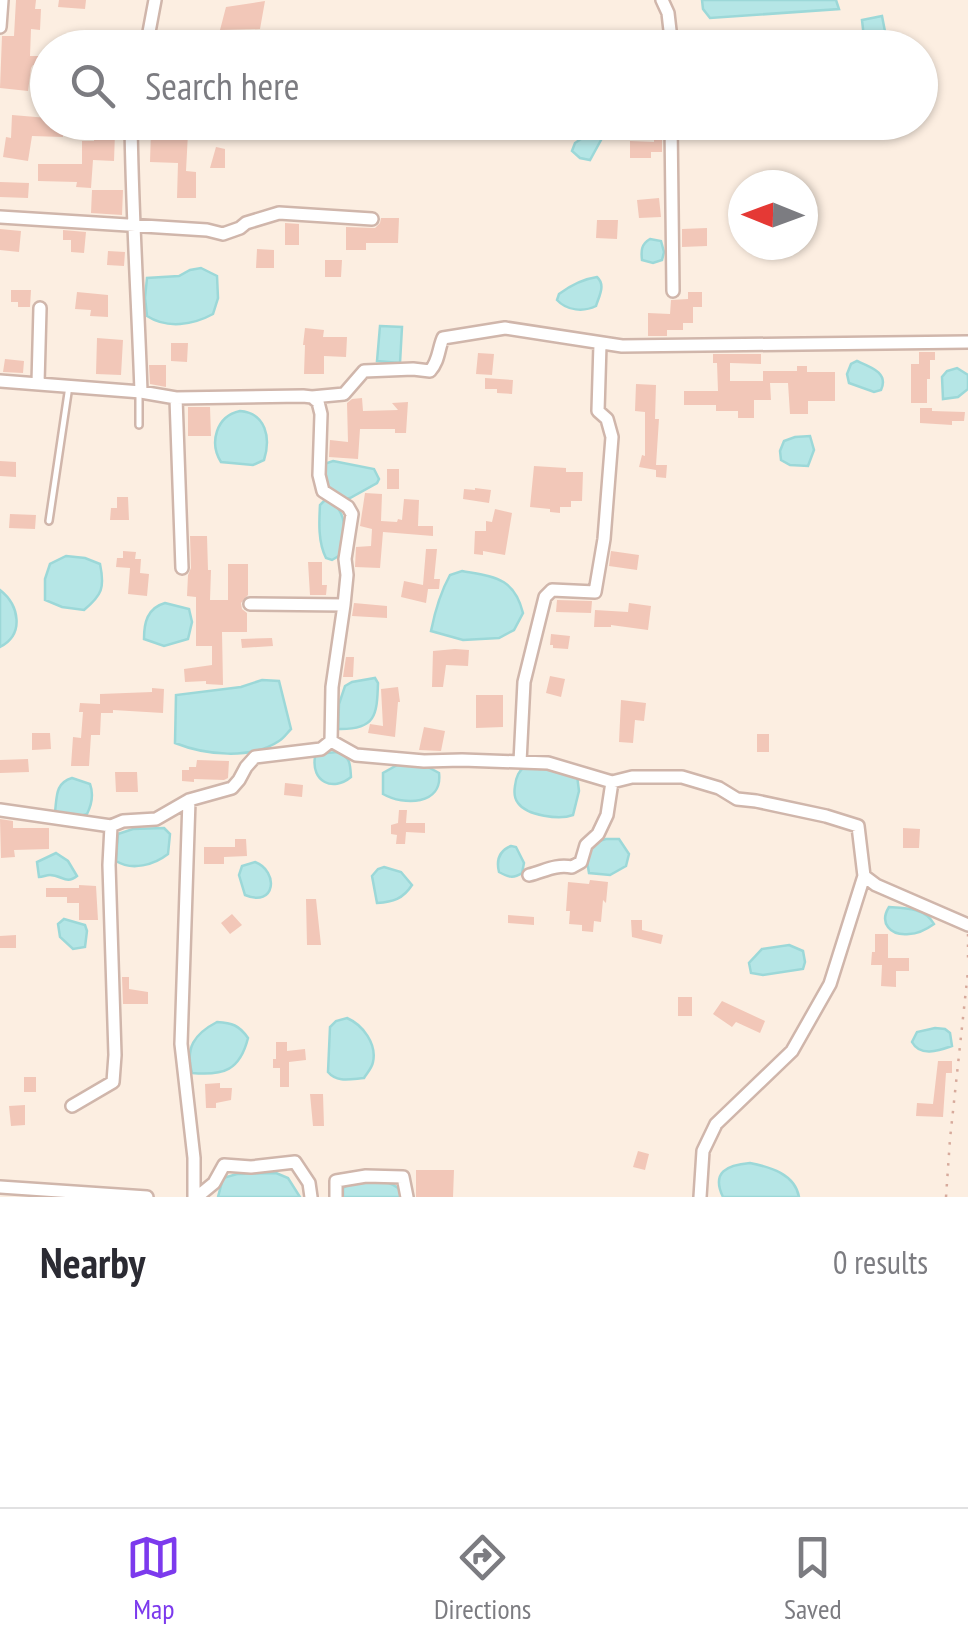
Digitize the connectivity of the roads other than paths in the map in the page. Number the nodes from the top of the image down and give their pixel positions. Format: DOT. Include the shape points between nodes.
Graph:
graph roads {
  1 [pos="2,0"];
  2 [pos="155,0"];
  3 [pos="662,0"];
  4 [pos="0,27"];
  5 [pos="149,30"];
  6 [pos="670,30"];
  7 [pos="131,140"];
  8 [pos="671,140"];
  9 [pos="0,217"];
  10 [pos="372,219"];
  11 [pos="135,226"];
  12 [pos="674,291"];
  13 [pos="40,308"];
  14 [pos="968,342"];
  15 [pos="600,344"];
  16 [pos="0,380"];
  17 [pos="38,383"];
  18 [pos="69,386"];
  19 [pos="140,392"];
  20 [pos="312,397"];
  21 [pos="176,398"];
  22 [pos="139,425"];
  23 [pos="50,521"];
  24 [pos="182,568"];
  25 [pos="250,604"];
  26 [pos="344,605"];
  27 [pos="331,740"];
  28 [pos="520,762"];
  29 [pos="612,782"];
  30 [pos="189,800"];
  31 [pos="0,810"];
  32 [pos="112,826"];
  33 [pos="529,875"];
  34 [pos="864,876"];
  35 [pos="968,925"];
  36 [pos="72,1106"];
  37 [pos="0,1188"];
  38 [pos="147,1197"];
  39 [pos="195,1197"];
  40 [pos="311,1197"];
  41 [pos="336,1197"];
  42 [pos="406,1197"];
  43 [pos="700,1197"];
  1 -- 4 [label="street"];
  2 -- 5 [label="street"];
  3 -- 6 [label="street"];
  7 -- 11 [label="street"];
  8 -- 12 [label="street"];
  9 -- 11 [label="street"];
  10 -- 11 [label="street" via="279,213 223,234"];
  11 -- 19 [label="street"];
  13 -- 17 [label="street"];
  14 -- 15 [label="street"];
  15 -- 20 [label="street" via="531,330 478,331 443,338 430,371 364,370 344,394"];
  15 -- 28 [label="street" via="598,411 612,437 595,592 552,590 545,598 524,682"];
  16 -- 17 [label="street"];
  17 -- 18 [label="street"];
  18 -- 19 [label="street"];
  18 -- 23 [label="lane"];
  19 -- 21 [label="street"];
  19 -- 22 [label="lane"];
  20 -- 21 [label="street"];
  20 -- 26 [label="street" via="321,414 323,490 352,514"];
  21 -- 24 [label="street"];
  25 -- 26 [label="street"];
  26 -- 27 [label="street"];
  27 -- 28 [label="street" via="356,755"];
  27 -- 30 [label="street" via="320,749 255,757 232,788"];
  28 -- 29 [label="street"];
  29 -- 33 [label="street" via="606,815 581,862"];
  29 -- 34 [label="street" via="682,777 736,799 858,826"];
  30 -- 32 [label="street" via="156,819"];
  30 -- 39 [label="street" via="182,1044"];
  31 -- 32 [label="street"];
  32 -- 36 [label="street" via="112,1082"];
  34 -- 35 [label="street"];
  34 -- 43 [label="street" via="830,984 792,1051 716,1124 703,1151"];
  37 -- 38 [label="street"];
  39 -- 40 [label="street" via="224,1165 295,1162"];
  41 -- 42 [label="street" via="336,1182 366,1176 402,1177"];
}
